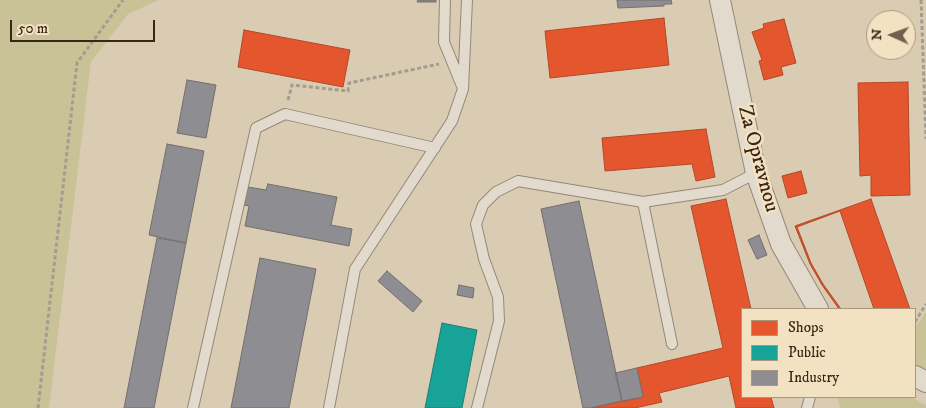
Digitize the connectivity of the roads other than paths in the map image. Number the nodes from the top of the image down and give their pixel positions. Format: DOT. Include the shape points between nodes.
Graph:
graph roads {
  1 [pos="445,0"];
  2 [pos="468,0"];
  3 [pos="720,0"];
  4 [pos="463,89"];
  5 [pos="435,148"];
  6 [pos="756,173"];
  7 [pos="643,202"];
  8 [pos="817,308"];
  9 [pos="672,344"];
  10 [pos="192,408"];
  11 [pos="329,408"];
  12 [pos="477,408"];
  1 -- 4 [label="lane" via="444,42"];
  2 -- 4 [label="lane"];
  3 -- 6 [label="street, Za Opravnou"];
  4 -- 5 [label="lane" via="452,121"];
  5 -- 10 [label="lane" via="285,114 256,128"];
  5 -- 11 [label="lane" via="355,269"];
  6 -- 7 [label="lane" via="723,190"];
  6 -- 8 [label="street, Za Opravnou" via="781,244"];
  7 -- 9 [label="lane"];
  7 -- 12 [label="lane" via="518,181 496,192 483,205 476,224 498,297 499,321"];
}
